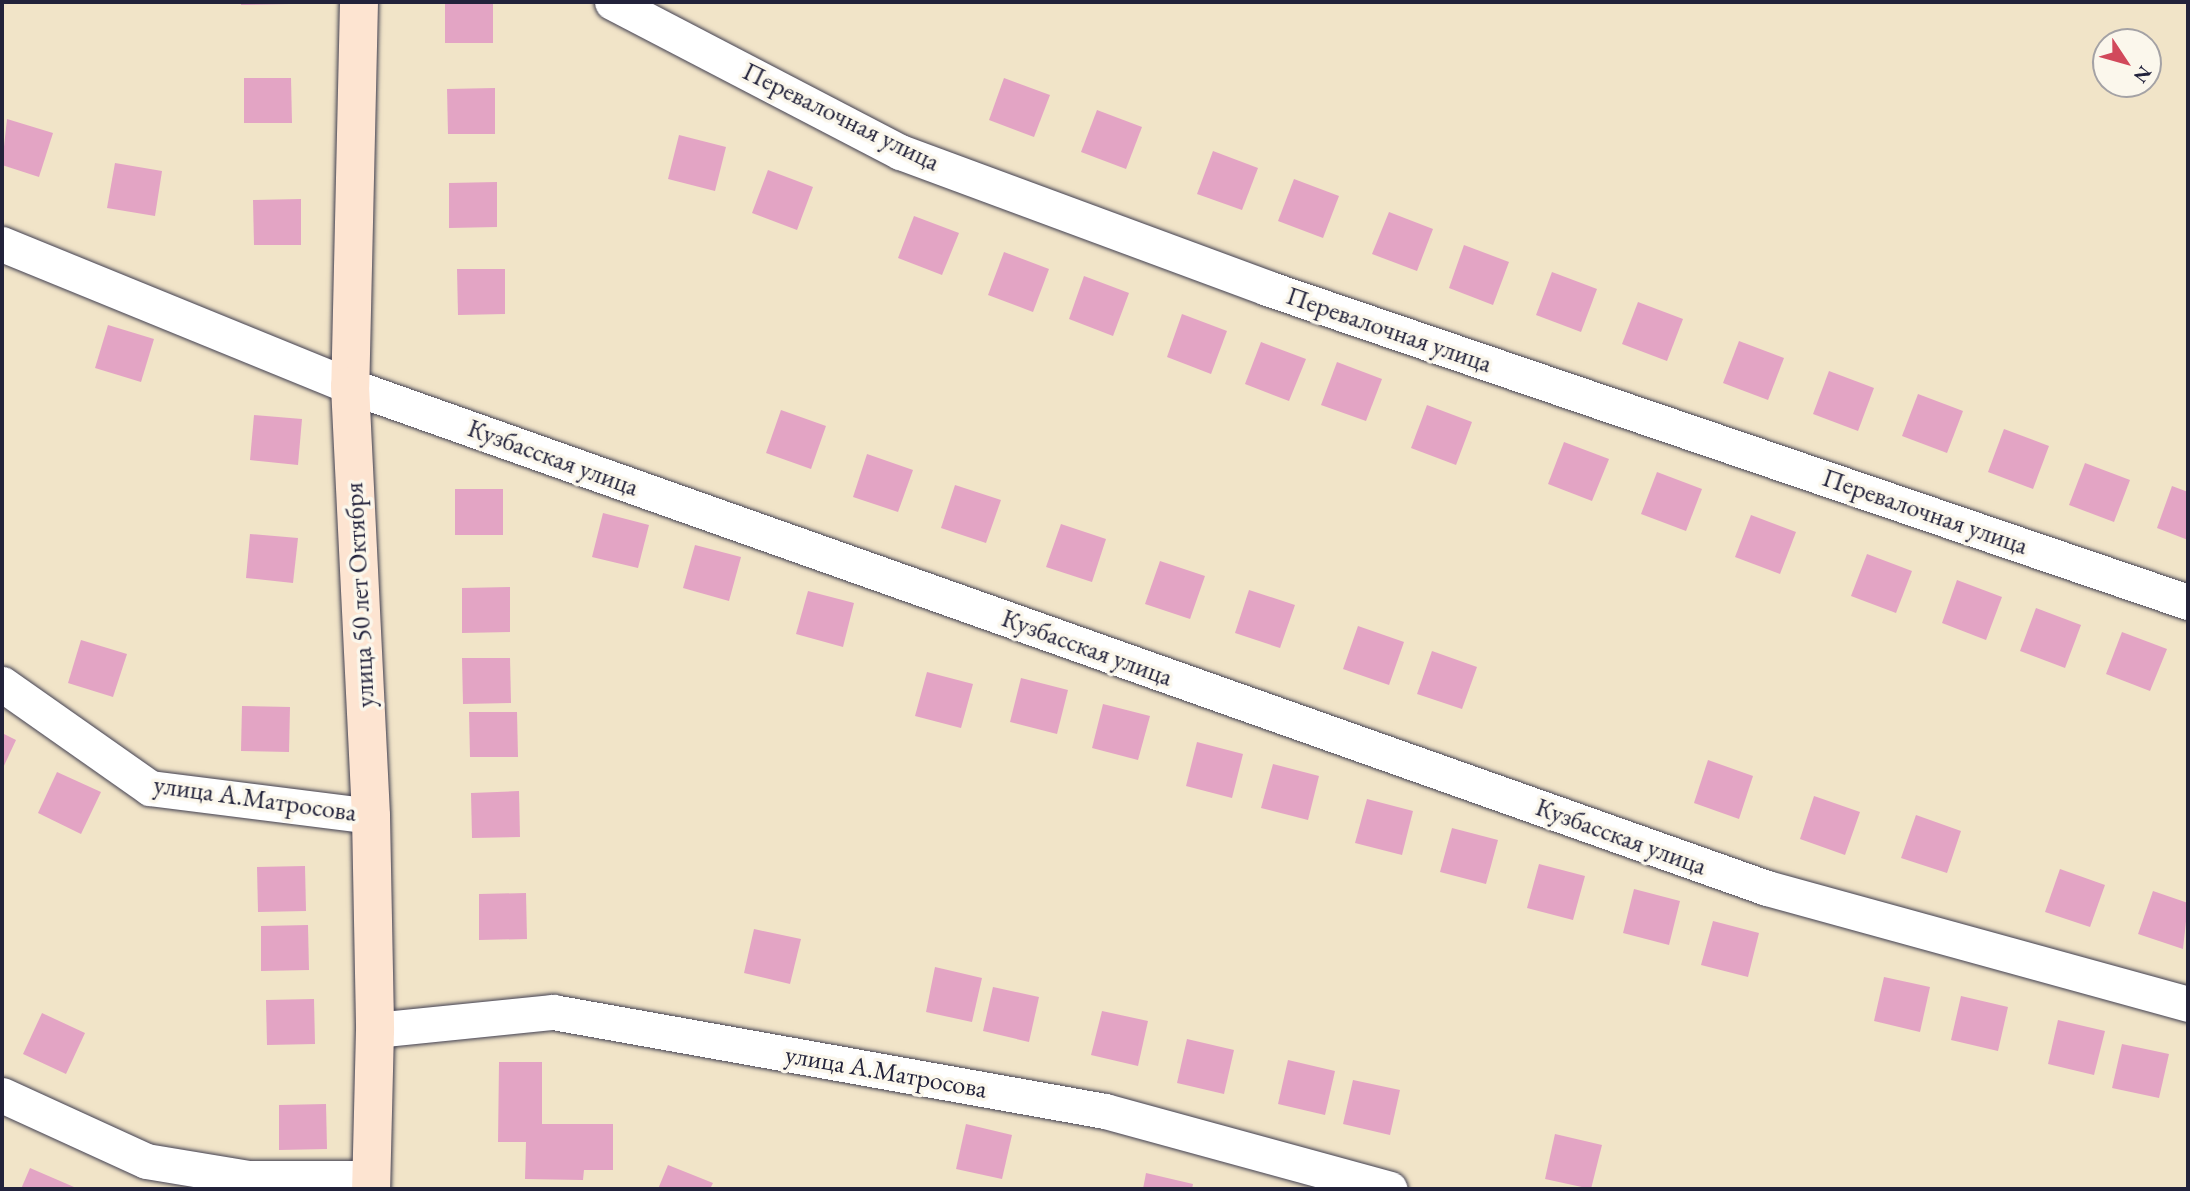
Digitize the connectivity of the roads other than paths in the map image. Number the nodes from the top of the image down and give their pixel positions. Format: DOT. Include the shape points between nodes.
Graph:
graph roads {
  1 [pos="359,2"];
  2 [pos="612,2"];
  3 [pos="2,244"];
  4 [pos="349,386"];
  5 [pos="2188,602"];
  6 [pos="2,684"];
  7 [pos="371,816"];
  8 [pos="2188,1004"];
  9 [pos="375,1030"];
  10 [pos="2,1095"];
  11 [pos="372,1184"];
  12 [pos="1390,1189"];
  1 -- 4 [label="main road, улица 50 лет Октября"];
  2 -- 5 [label="street, Перевалочная улица" via="900,152 1267,288"];
  3 -- 4 [label="street, Кузбасская улица"];
  4 -- 7 [label="main road, улица 50 лет Октября"];
  4 -- 8 [label="street, Кузбасская улица" via="1767,888"];
  6 -- 7 [label="street, улица А.Матросова" via="150,788"];
  7 -- 9 [label="main road, улица 50 лет Октября"];
  9 -- 11 [label="main road, улица 50 лет Октября"];
  9 -- 12 [label="street, улица А.Матросова" via="553,1012 1105,1111"];
  10 -- 11 [label="street" via="146,1161 248,1178"];
}
